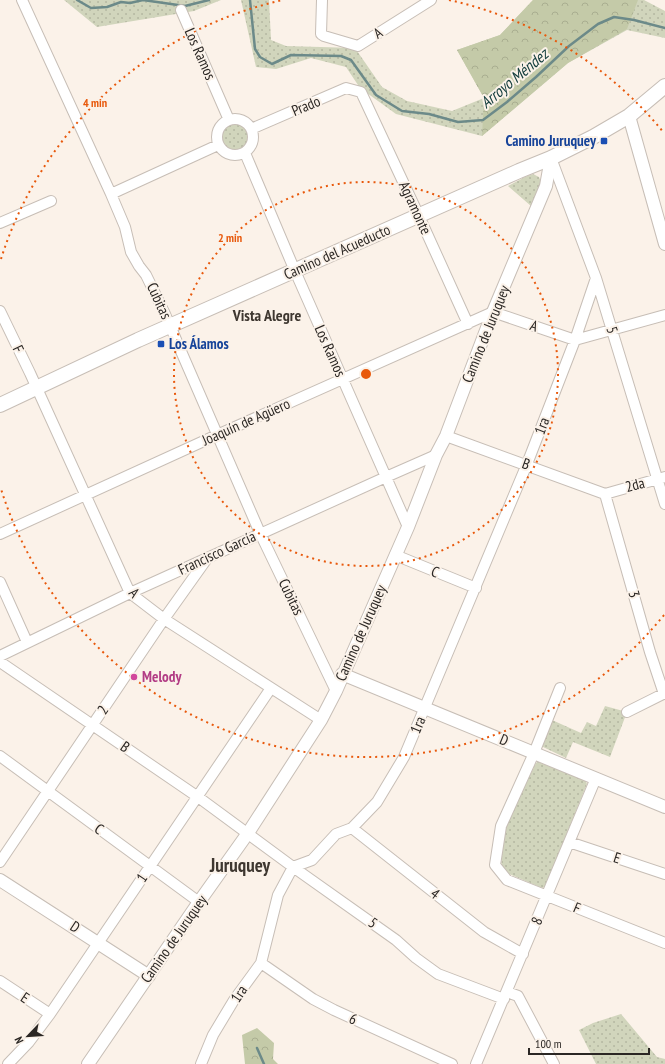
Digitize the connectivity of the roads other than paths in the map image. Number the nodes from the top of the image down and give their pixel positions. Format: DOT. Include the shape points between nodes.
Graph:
graph roads {
  1 [pos="22,0"];
  2 [pos="322,0"];
  3 [pos="431,0"];
  4 [pos="181,10"];
  5 [pos="665,86"];
  6 [pos="361,92"];
  7 [pos="629,116"];
  8 [pos="229,120"];
  9 [pos="251,129"];
  10 [pos="218,145"];
  11 [pos="245,152"];
  12 [pos="551,158"];
  13 [pos="111,194"];
  14 [pos="51,201"];
  15 [pos="419,216"];
  16 [pos="0,223"];
  17 [pos="665,244"];
  18 [pos="295,271"];
  19 [pos="596,278"];
  20 [pos="0,311"];
  21 [pos="493,312"];
  22 [pos="665,315"];
  23 [pos="468,324"];
  24 [pos="170,326"];
  25 [pos="612,330"];
  26 [pos="575,340"];
  27 [pos="342,380"];
  28 [pos="36,388"];
  29 [pos="0,405"];
  30 [pos="217,436"];
  31 [pos="446,436"];
  32 [pos="436,455"];
  33 [pos="527,464"];
  34 [pos="386,476"];
  35 [pos="661,478"];
  36 [pos="605,494"];
  37 [pos="85,495"];
  38 [pos="665,504"];
  39 [pos="408,527"];
  40 [pos="260,533"];
  41 [pos="0,534"];
  42 [pos="395,555"];
  43 [pos="206,559"];
  44 [pos="0,582"];
  45 [pos="476,588"];
  46 [pos="130,593"];
  47 [pos="164,619"];
  48 [pos="27,642"];
  49 [pos="0,656"];
  50 [pos="0,662"];
  51 [pos="342,674"];
  52 [pos="271,688"];
  53 [pos="560,688"];
  54 [pos="336,691"];
  55 [pos="664,693"];
  56 [pos="425,708"];
  57 [pos="627,712"];
  58 [pos="321,720"];
  59 [pos="93,725"];
  60 [pos="534,753"];
  61 [pos="0,756"];
  62 [pos="596,778"];
  63 [pos="48,791"];
  64 [pos="198,797"];
  65 [pos="665,807"];
  66 [pos="352,828"];
  67 [pos="248,833"];
  68 [pos="570,842"];
  69 [pos="0,862"];
  70 [pos="150,866"];
  71 [pos="294,867"];
  72 [pos="665,874"];
  73 [pos="0,880"];
  74 [pos="547,896"];
  75 [pos="199,902"];
  76 [pos="98,943"];
  77 [pos="665,943"];
  78 [pos="523,954"];
  79 [pos="261,963"];
  80 [pos="149,976"];
  81 [pos="0,981"];
  82 [pos="506,996"];
  83 [pos="50,1014"];
  84 [pos="0,1058"];
  85 [pos="8,1064"];
  86 [pos="88,1064"];
  87 [pos="201,1064"];
  88 [pos="452,1064"];
  89 [pos="476,1064"];
  90 [pos="554,1064"];
  1 -- 13 [label="street, Cubitas"];
  2 -- 3 [label="street, A" via="321,34 358,46"];
  4 -- 8 [label="street, Los Ramos"];
  5 -- 7 [label="main road, Camino del Acueducto"];
  6 -- 9 [label="street, Prado" via="346,88"];
  6 -- 15 [label="street, Agramonte"];
  7 -- 12 [label="main road, Camino del Acueducto"];
  7 -- 17 [label="street"];
  8 -- 9 [label="street" via="239,119"];
  8 -- 10 [label="street" via="223,123 216,133"];
  9 -- 11 [label="street" via="252,144"];
  10 -- 11 [label="street" via="233,156"];
  10 -- 13 [label="street"];
  11 -- 18 [label="street, Los Ramos"];
  12 -- 15 [label="main road, Camino del Acueducto"];
  12 -- 19 [label="street, 5"];
  12 -- 21 [label="street, Camino de Juruquey" via="546,186"];
  13 -- 24 [label="street, Cubitas" via="125,227 131,252 146,275"];
  14 -- 16 [label="street"];
  15 -- 18 [label="main road, Camino del Acueducto"];
  15 -- 23 [label="street, Agramonte"];
  18 -- 24 [label="main road, Camino del Acueducto"];
  18 -- 27 [label="street, Los Ramos"];
  19 -- 25 [label="street, 5"];
  19 -- 26 [label="street, 1ra"];
  20 -- 28 [label="street, F"];
  21 -- 23 [label="street, Joaquín de Agüero"];
  21 -- 26 [label="street, A"];
  21 -- 31 [label="street, Camino de Juruquey"];
  22 -- 25 [label="street"];
  23 -- 27 [label="street, Joaquín de Agüero"];
  24 -- 28 [label="main road, Camino del Acueducto"];
  24 -- 30 [label="street, Cubitas"];
  25 -- 26 [label="street"];
  25 -- 35 [label="street, 5"];
  26 -- 33 [label="street, 1ra"];
  27 -- 30 [label="street, Joaquín de Agüero"];
  27 -- 34 [label="street, Los Ramos"];
  28 -- 29 [label="main road, Camino del Acueducto"];
  28 -- 37 [label="street, A"];
  30 -- 37 [label="street, Joaquín de Agüero"];
  30 -- 40 [label="street, Cubitas"];
  31 -- 32 [label="street, Camino de Juruquey"];
  31 -- 33 [label="street, B"];
  32 -- 34 [label="street, Francisco García"];
  32 -- 39 [label="street, Camino de Juruquey"];
  33 -- 36 [label="street, B"];
  33 -- 45 [label="street, 1ra"];
  34 -- 39 [label="street, Los Ramos"];
  34 -- 40 [label="street, Francisco García"];
  35 -- 36 [label="street, 2da"];
  35 -- 38 [label="street, 5"];
  36 -- 55 [label="street, 3"];
  37 -- 41 [label="street, Joaquín de Agüero"];
  37 -- 46 [label="street, A"];
  39 -- 42 [label="street, Camino de Juruquey"];
  40 -- 43 [label="street, Francisco García"];
  40 -- 54 [label="street, Cubitas"];
  42 -- 45 [label="street, C"];
  42 -- 51 [label="street, Camino de Juruquey"];
  43 -- 46 [label="street, Francisco García"];
  43 -- 47 [label="street, 2"];
  44 -- 48 [label="street"];
  45 -- 56 [label="street, 1ra"];
  46 -- 47 [label="street, A"];
  46 -- 48 [label="street, Francisco García"];
  47 -- 52 [label="street, A"];
  47 -- 59 [label="street, 2"];
  48 -- 49 [label="street, Francisco García"];
  50 -- 59 [label="street, B"];
  51 -- 54 [label="street, Camino de Juruquey"];
  51 -- 56 [label="street, D"];
  52 -- 58 [label="street, A"];
  52 -- 64 [label="street, 1"];
  53 -- 60 [label="street"];
  54 -- 58 [label="street, Camino de Juruquey"];
  55 -- 57 [label="street"];
  56 -- 60 [label="street, D"];
  56 -- 66 [label="street, 1ra" via="404,757 378,802"];
  58 -- 67 [label="street, Camino de Juruquey"];
  59 -- 63 [label="street, 2"];
  59 -- 64 [label="street, B"];
  60 -- 62 [label="street, D"];
  60 -- 74 [label="street, F" via="501,826 495,865 507,880"];
  61 -- 63 [label="street, C"];
  62 -- 65 [label="street, D"];
  62 -- 68 [label="street, 8"];
  63 -- 69 [label="street, 2"];
  63 -- 70 [label="street, C"];
  64 -- 67 [label="street, B"];
  64 -- 70 [label="street, 1"];
  66 -- 71 [label="street, 1ra" via="336,834 312,860"];
  66 -- 78 [label="street, 4" via="484,932"];
  67 -- 71 [label="street, 5"];
  67 -- 75 [label="street, Camino de Juruquey"];
  68 -- 72 [label="street, E"];
  68 -- 74 [label="street, 8"];
  70 -- 75 [label="street, C"];
  70 -- 76 [label="street, 1"];
  71 -- 79 [label="street, 1ra" via="278,895"];
  71 -- 82 [label="street, 5" via="396,940 438,974"];
  73 -- 76 [label="street, D"];
  74 -- 77 [label="street, F"];
  74 -- 78 [label="street, 8"];
  75 -- 80 [label="street, Camino de Juruquey"];
  76 -- 80 [label="street, D"];
  76 -- 83 [label="street, 1"];
  78 -- 82 [label="street, 8"];
  79 -- 87 [label="street, 1ra" via="216,1030"];
  79 -- 88 [label="street, 6" via="313,1000"];
  80 -- 86 [label="street, Camino de Juruquey"];
  81 -- 83 [label="street, E"];
  82 -- 89 [label="street, 8"];
  82 -- 90 [label="street, 5" via="518,996"];
  83 -- 85 [label="street, 1"];
  84 -- 85 [label="street"];
}
